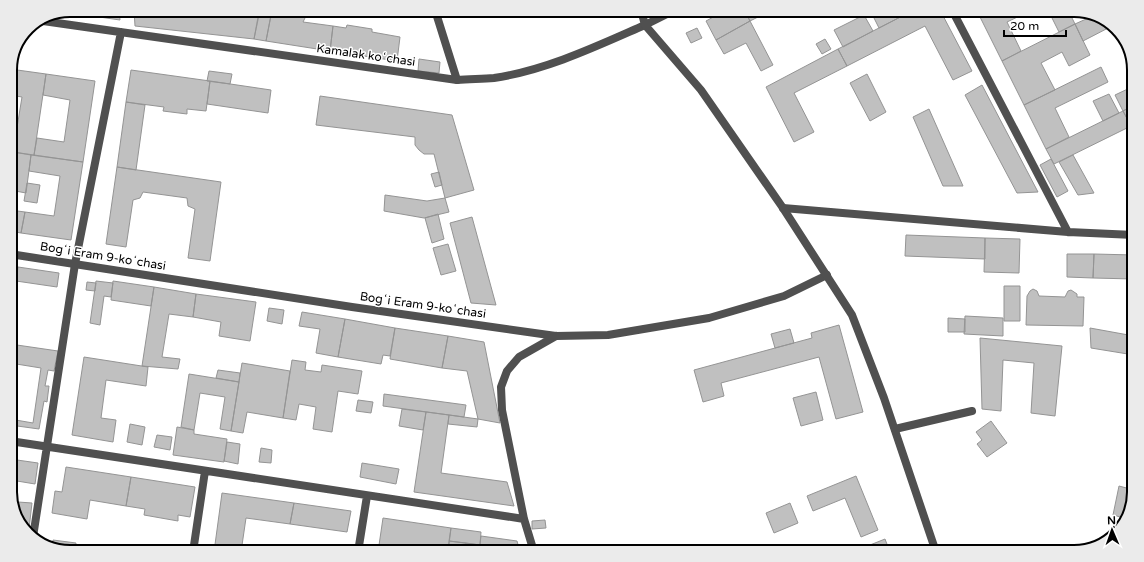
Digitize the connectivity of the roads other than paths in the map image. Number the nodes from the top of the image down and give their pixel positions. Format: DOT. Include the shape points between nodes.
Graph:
graph roads {
  1 [pos="437,17"];
  2 [pos="643,17"];
  3 [pos="661,17"];
  4 [pos="956,17"];
  5 [pos="49,22"];
  6 [pos="645,25"];
  7 [pos="121,32"];
  8 [pos="457,80"];
  9 [pos="782,208"];
  10 [pos="1068,232"];
  11 [pos="1127,235"];
  12 [pos="17,255"];
  13 [pos="75,264"];
  14 [pos="826,275"];
  15 [pos="556,336"];
  16 [pos="972,410"];
  17 [pos="895,429"];
  18 [pos="17,442"];
  19 [pos="48,447"];
  20 [pos="205,471"];
  21 [pos="367,496"];
  22 [pos="524,519"];
  23 [pos="35,532"];
  24 [pos="194,545"];
  25 [pos="359,545"];
  26 [pos="532,545"];
  27 [pos="934,545"];
  1 -- 8 [label="street"];
  2 -- 6 [label="street"];
  3 -- 6 [label="street, Kamalak koʻchasi"];
  4 -- 10 [label="street"];
  5 -- 7 [label="street, Kamalak koʻchasi"];
  6 -- 8 [label="street, Kamalak koʻchasi" via="535,69 494,78"];
  6 -- 9 [label="street" via="701,90"];
  7 -- 8 [label="street, Kamalak koʻchasi"];
  7 -- 13 [label="street"];
  9 -- 10 [label="street"];
  9 -- 14 [label="street"];
  10 -- 11 [label="street"];
  12 -- 13 [label="street, Bogʻi Eram 9-koʻchasi"];
  13 -- 15 [label="street, Bogʻi Eram 9-koʻchasi"];
  13 -- 19 [label="street"];
  14 -- 15 [label="street, Bogʻi Eram 9-koʻchasi" via="784,296 709,318 608,334"];
  14 -- 17 [label="street" via="852,315"];
  15 -- 22 [label="street" via="519,357 507,371 501,387 502,410"];
  16 -- 17 [label="street"];
  17 -- 27 [label="street"];
  18 -- 19 [label="street"];
  19 -- 20 [label="street"];
  19 -- 23 [label="street"];
  20 -- 21 [label="street"];
  20 -- 24 [label="street"];
  21 -- 22 [label="street"];
  21 -- 25 [label="street"];
  22 -- 26 [label="street"];
}
